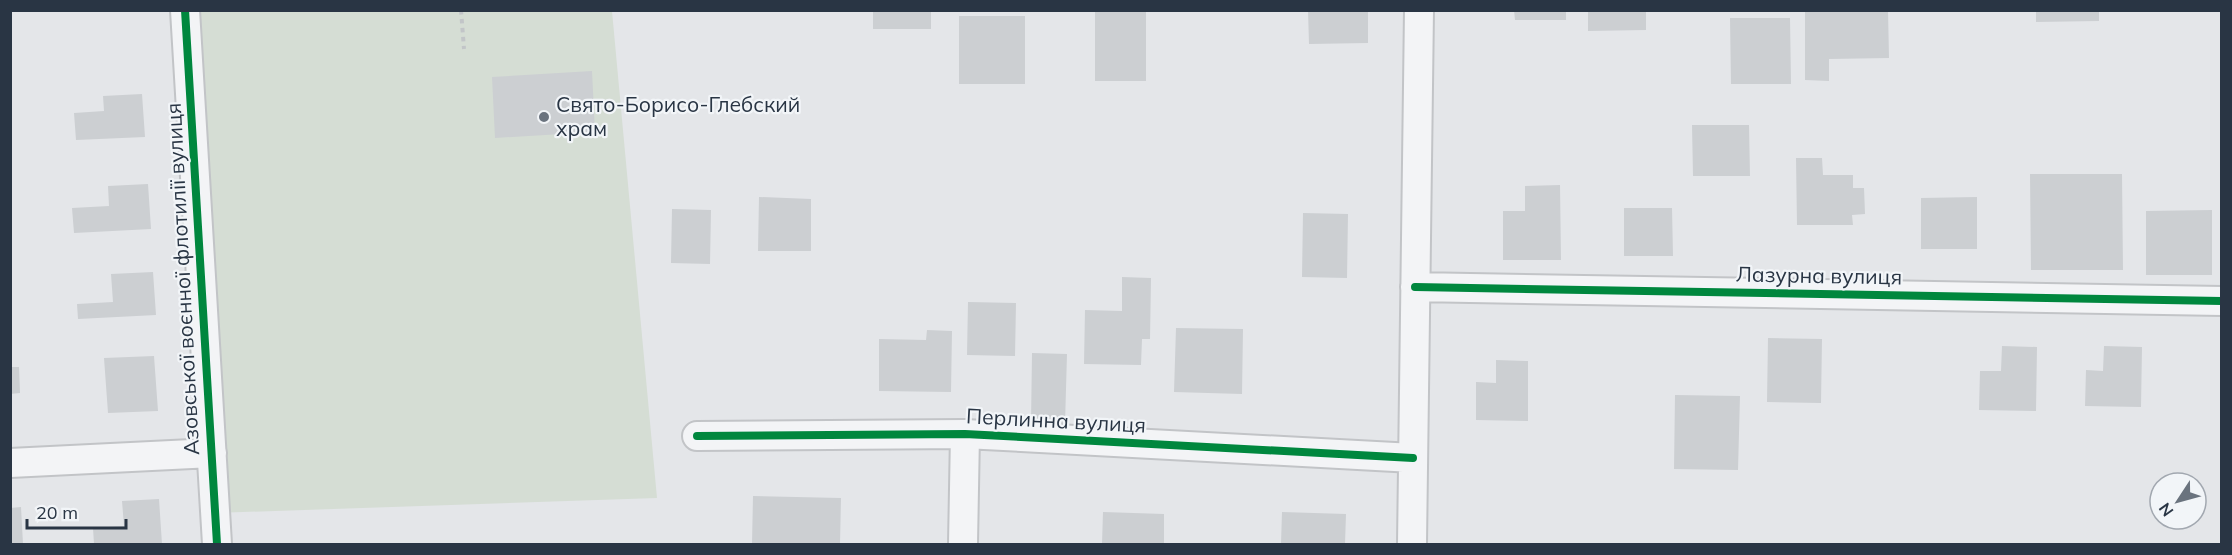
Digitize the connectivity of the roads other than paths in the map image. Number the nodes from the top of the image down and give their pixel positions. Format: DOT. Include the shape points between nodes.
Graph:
graph roads {
  1 [pos="185,10"];
  2 [pos="1419,10"];
  3 [pos="1415,287"];
  4 [pos="2222,300"];
  5 [pos="966,434"];
  6 [pos="697,436"];
  7 [pos="212,453"];
  8 [pos="1413,458"];
  9 [pos="10,463"];
  10 [pos="217,544"];
  11 [pos="963,544"];
  12 [pos="1412,544"];
  1 -- 7 [label="street, Азовської воєнної флотилії вулиця"];
  2 -- 3 [label="street"];
  3 -- 4 [label="street, Лазурна вулиця"];
  3 -- 8 [label="street"];
  5 -- 6 [label="street, Перлинна вулиця"];
  5 -- 8 [label="street, Перлинна вулиця"];
  5 -- 11 [label="street"];
  7 -- 9 [label="street"];
  7 -- 10 [label="street, Азовської воєнної флотилії вулиця"];
  8 -- 12 [label="street"];
}
